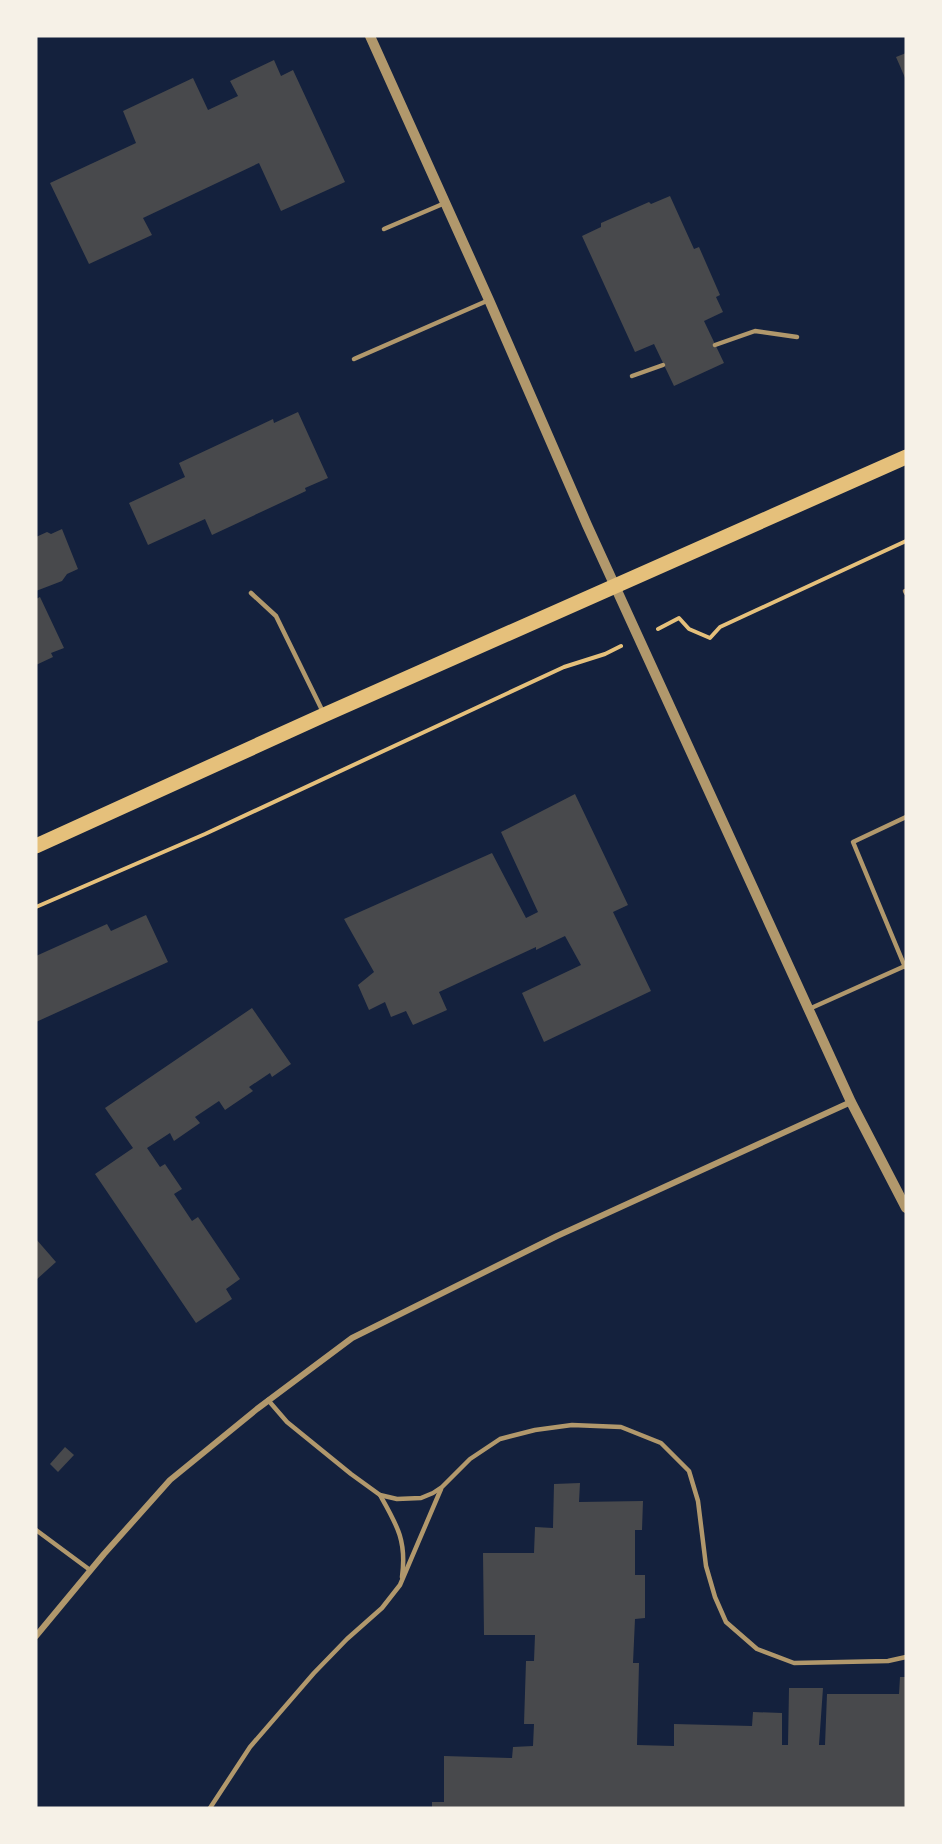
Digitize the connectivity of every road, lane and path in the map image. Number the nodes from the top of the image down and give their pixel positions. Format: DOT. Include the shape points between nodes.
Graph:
graph roads {
  1 [pos="370,36"];
  2 [pos="445,203"];
  3 [pos="384,229"];
  4 [pos="489,300"];
  5 [pos="797,337"];
  6 [pos="716,345"];
  7 [pos="354,359"];
  8 [pos="663,365"];
  9 [pos="632,376"];
  10 [pos="899,462"];
  11 [pos="906,541"];
  12 [pos="616,586"];
  13 [pos="250,593"];
  14 [pos="680,618"];
  15 [pos="605,654"];
  16 [pos="324,715"];
  17 [pos="906,817"];
  18 [pos="36,846"];
  19 [pos="36,907"];
  20 [pos="906,966"];
  21 [pos="809,1009"];
  22 [pos="851,1102"];
  23 [pos="906,1208"];
  24 [pos="268,1400"];
  25 [pos="442,1487"];
  26 [pos="380,1495"];
  27 [pos="36,1530"];
  28 [pos="90,1570"];
  29 [pos="400,1585"];
  30 [pos="36,1636"];
  31 [pos="906,1657"];
  32 [pos="210,1808"];
  1 -- 2 [label="street"];
  2 -- 3 [label="lane"];
  2 -- 4 [label="street"];
  4 -- 7 [label="lane"];
  4 -- 12 [label="street"];
  5 -- 6 [label="lane" via="755,331"];
  8 -- 9 [label="lane"];
  10 -- 12 [label="main road"];
  11 -- 14 [label="path" via="720,627 710,638 689,629"];
  12 -- 16 [label="main road"];
  12 -- 21 [label="street"];
  13 -- 16 [label="lane" via="276,616"];
  15 -- 19 [label="path" via="564,667 205,834"];
  16 -- 18 [label="main road"];
  17 -- 20 [label="lane" via="853,842"];
  20 -- 21 [label="lane"];
  21 -- 22 [label="street"];
  22 -- 23 [label="street"];
  22 -- 24 [label="street" via="557,1236 352,1338"];
  24 -- 26 [label="lane" via="287,1422"];
  24 -- 28 [label="street" via="170,1480"];
  25 -- 26 [label="lane" via="421,1498"];
  25 -- 29 [label="lane"];
  25 -- 31 [label="lane" via="470,1459 500,1439 572,1425 621,1427 661,1443 690,1471 715,1597 726,1622 757,1649 794,1663 888,1661"];
  26 -- 29 [label="lane" via="403,1542"];
  27 -- 28 [label="lane"];
  28 -- 30 [label="street"];
  29 -- 32 [label="lane" via="250,1746"];
}
